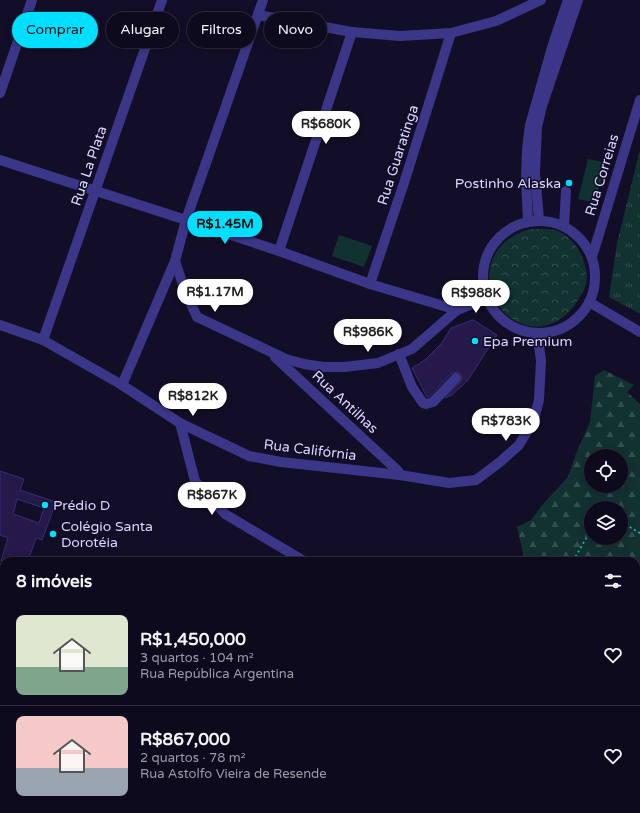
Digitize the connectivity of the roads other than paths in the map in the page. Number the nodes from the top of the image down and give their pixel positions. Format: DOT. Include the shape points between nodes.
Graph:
graph roads {
  1 [pos="32,0"];
  2 [pos="162,0"];
  3 [pos="263,0"];
  4 [pos="541,0"];
  5 [pos="568,0"];
  6 [pos="578,0"];
  7 [pos="258,15"];
  8 [pos="352,32"];
  9 [pos="451,33"];
  10 [pos="0,93"];
  11 [pos="640,100"];
  12 [pos="0,160"];
  13 [pos="566,190"];
  14 [pos="95,192"];
  15 [pos="186,220"];
  16 [pos="539,220"];
  17 [pos="528,221"];
  18 [pos="564,226"];
  19 [pos="279,251"];
  20 [pos="592,258"];
  21 [pos="175,261"];
  22 [pos="370,284"];
  23 [pos="487,298"];
  24 [pos="589,302"];
  25 [pos="457,310"];
  26 [pos="0,325"];
  27 [pos="640,332"];
  28 [pos="537,333"];
  29 [pos="43,340"];
  30 [pos="269,351"];
  31 [pos="400,354"];
  32 [pos="456,378"];
  33 [pos="122,385"];
  34 [pos="180,423"];
  35 [pos="400,475"];
  36 [pos="297,557"];
  1 -- 10 [label="street"];
  2 -- 14 [label="street, Rua La Plata"];
  3 -- 7 [label="street"];
  4 -- 9 [label="street" via="496,21"];
  5 -- 17 [label="street" via="530,125 526,180"];
  6 -- 16 [label="street" via="542,106 538,127 535,173"];
  7 -- 8 [label="street"];
  7 -- 15 [label="street"];
  8 -- 9 [label="street" via="400,36"];
  8 -- 19 [label="street"];
  9 -- 22 [label="street, Rua Guaratinga"];
  11 -- 20 [label="street, Rua Correias"];
  12 -- 14 [label="street"];
  13 -- 18 [label="street"];
  14 -- 15 [label="street"];
  14 -- 29 [label="street, Rua La Plata"];
  15 -- 19 [label="street"];
  15 -- 21 [label="street"];
  16 -- 17 [label="street"];
  16 -- 18 [label="street"];
  17 -- 23 [label="street" via="512,227 499,236 489,250 483,276"];
  18 -- 20 [label="street" via="585,244"];
  19 -- 22 [label="street"];
  20 -- 24 [label="street" via="595,272 594,287"];
  21 -- 30 [label="street" via="197,317"];
  21 -- 33 [label="street"];
  22 -- 25 [label="street"];
  23 -- 25 [label="street"];
  23 -- 28 [label="street" via="507,323 527,332"];
  24 -- 27 [label="street"];
  24 -- 28 [label="street" via="580,315 568,325 553,331"];
  25 -- 31 [label="street" via="412,349"];
  26 -- 29 [label="street, Rua Califórnia"];
  28 -- 35 [label="street, Rua Califórnia" via="540,360 539,400 534,419 519,445 476,480 449,483"];
  29 -- 33 [label="street, Rua Califórnia"];
  30 -- 31 [label="street" via="286,359 323,367 378,363"];
  30 -- 35 [label="street, Rua Antilhas"];
  31 -- 32 [label="street" via="412,387 423,403 433,402"];
  33 -- 34 [label="street, Rua Califórnia"];
  34 -- 35 [label="street, Rua Califórnia" via="249,456 280,462"];
  34 -- 36 [label="street" via="195,481 225,514"];
}
